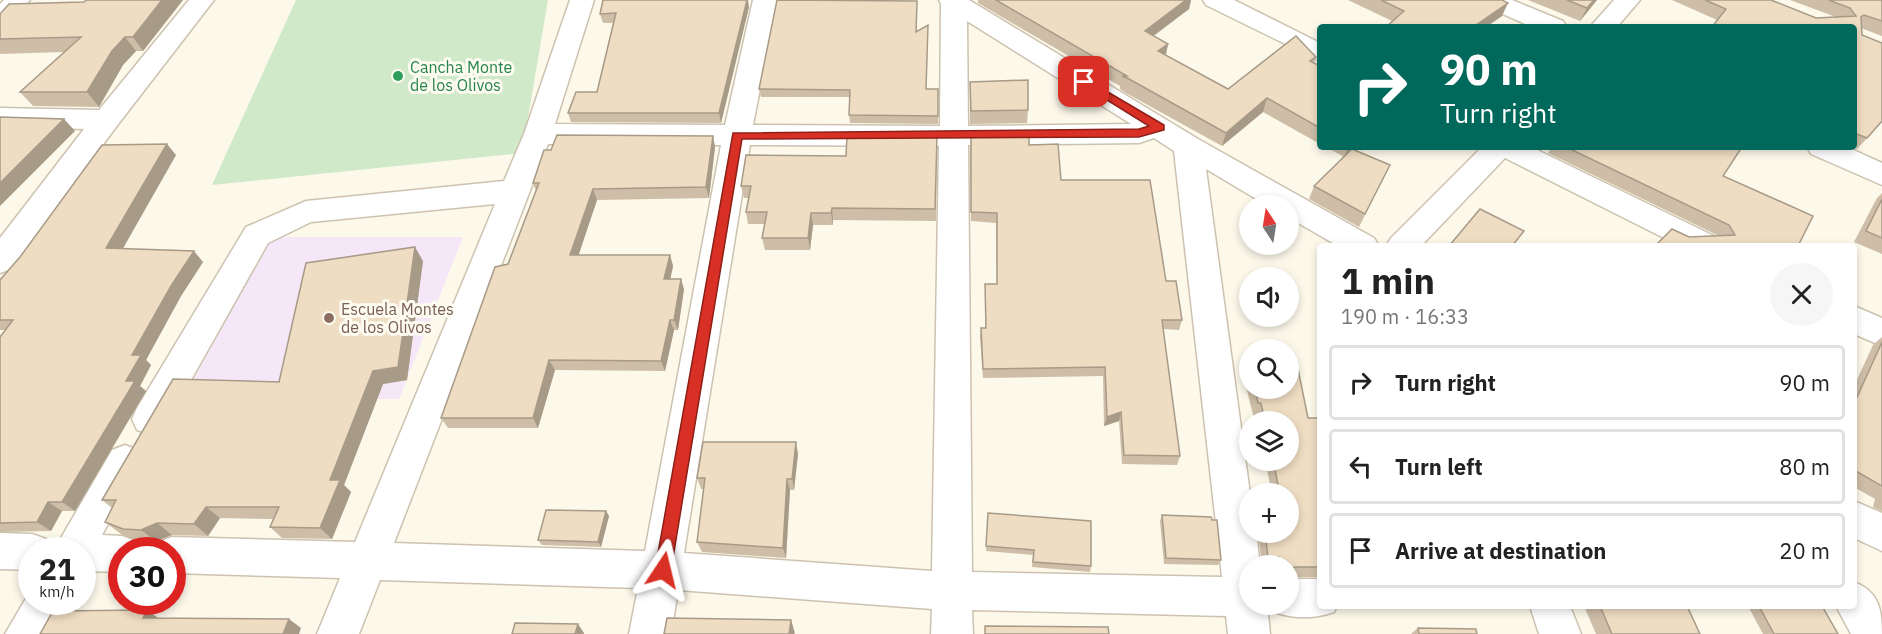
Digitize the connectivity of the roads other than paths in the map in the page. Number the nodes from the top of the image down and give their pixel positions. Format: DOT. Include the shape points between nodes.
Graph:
graph roads {
  1 [pos="18,0"];
  2 [pos="202,0"];
  3 [pos="582,0"];
  4 [pos="765,0"];
  5 [pos="1215,0"];
  6 [pos="1491,0"];
  7 [pos="1628,0"];
  8 [pos="952,1"];
  9 [pos="0,18"];
  10 [pos="1547,24"];
  11 [pos="1606,24"];
  12 [pos="1317,51"];
  13 [pos="0,117"];
  14 [pos="106,120"];
  15 [pos="1160,127"];
  16 [pos="538,134"];
  17 [pos="737,135"];
  18 [pos="954,136"];
  19 [pos="1188,146"];
  20 [pos="1495,150"];
  21 [pos="1513,150"];
  22 [pos="1828,150"];
  23 [pos="1882,175"];
  24 [pos="515,191"];
  25 [pos="1358,243"];
  26 [pos="1405,243"];
  27 [pos="1701,243"];
  28 [pos="0,261"];
  29 [pos="1857,320"];
  30 [pos="1882,333"];
  31 [pos="1857,520"];
  32 [pos="1882,533"];
  33 [pos="82,537"];
  34 [pos="0,551"];
  35 [pos="18,552"];
  36 [pos="186,555"];
  37 [pos="1240,555"];
  38 [pos="367,560"];
  39 [pos="663,570"];
  40 [pos="952,591"];
  41 [pos="1299,598"];
  42 [pos="1317,598"];
  43 [pos="1857,606"];
  44 [pos="1239,609"];
  45 [pos="1551,609"];
  46 [pos="37,615"];
  47 [pos="26,634"];
  48 [pos="338,634"];
  49 [pos="650,634"];
  50 [pos="952,634"];
  51 [pos="1560,634"];
  52 [pos="1873,634"];
  1 -- 9 [label="street"];
  2 -- 14 [label="street"];
  3 -- 16 [label="street"];
  4 -- 17 [label="street"];
  5 -- 12 [label="street"];
  6 -- 10 [label="street"];
  7 -- 11 [label="street"];
  8 -- 15 [label="street"];
  8 -- 18 [label="street"];
  13 -- 14 [label="street"];
  14 -- 28 [label="street"];
  15 -- 18 [label="street" via="1139,133"];
  15 -- 19 [label="street"];
  16 -- 17 [label="street"];
  16 -- 24 [label="street"];
  17 -- 18 [label="street"];
  17 -- 39 [label="street"];
  18 -- 40 [label="street"];
  19 -- 25 [label="street"];
  19 -- 37 [label="street"];
  20 -- 26 [label="street"];
  21 -- 27 [label="street"];
  22 -- 23 [label="street"];
  24 -- 33 [label="street" via="306,212 257,235"];
  24 -- 38 [label="street"];
  29 -- 30 [label="street"];
  31 -- 32 [label="street"];
  34 -- 35 [label="street"];
  36 -- 38 [label="street"];
  38 -- 39 [label="street"];
  38 -- 48 [label="street"];
  39 -- 40 [label="street"];
  39 -- 49 [label="street"];
  40 -- 44 [label="street"];
  40 -- 50 [label="street"];
  41 -- 42 [label="street"];
  43 -- 52 [label="street"];
  45 -- 51 [label="street"];
  46 -- 47 [label="street"];
}
